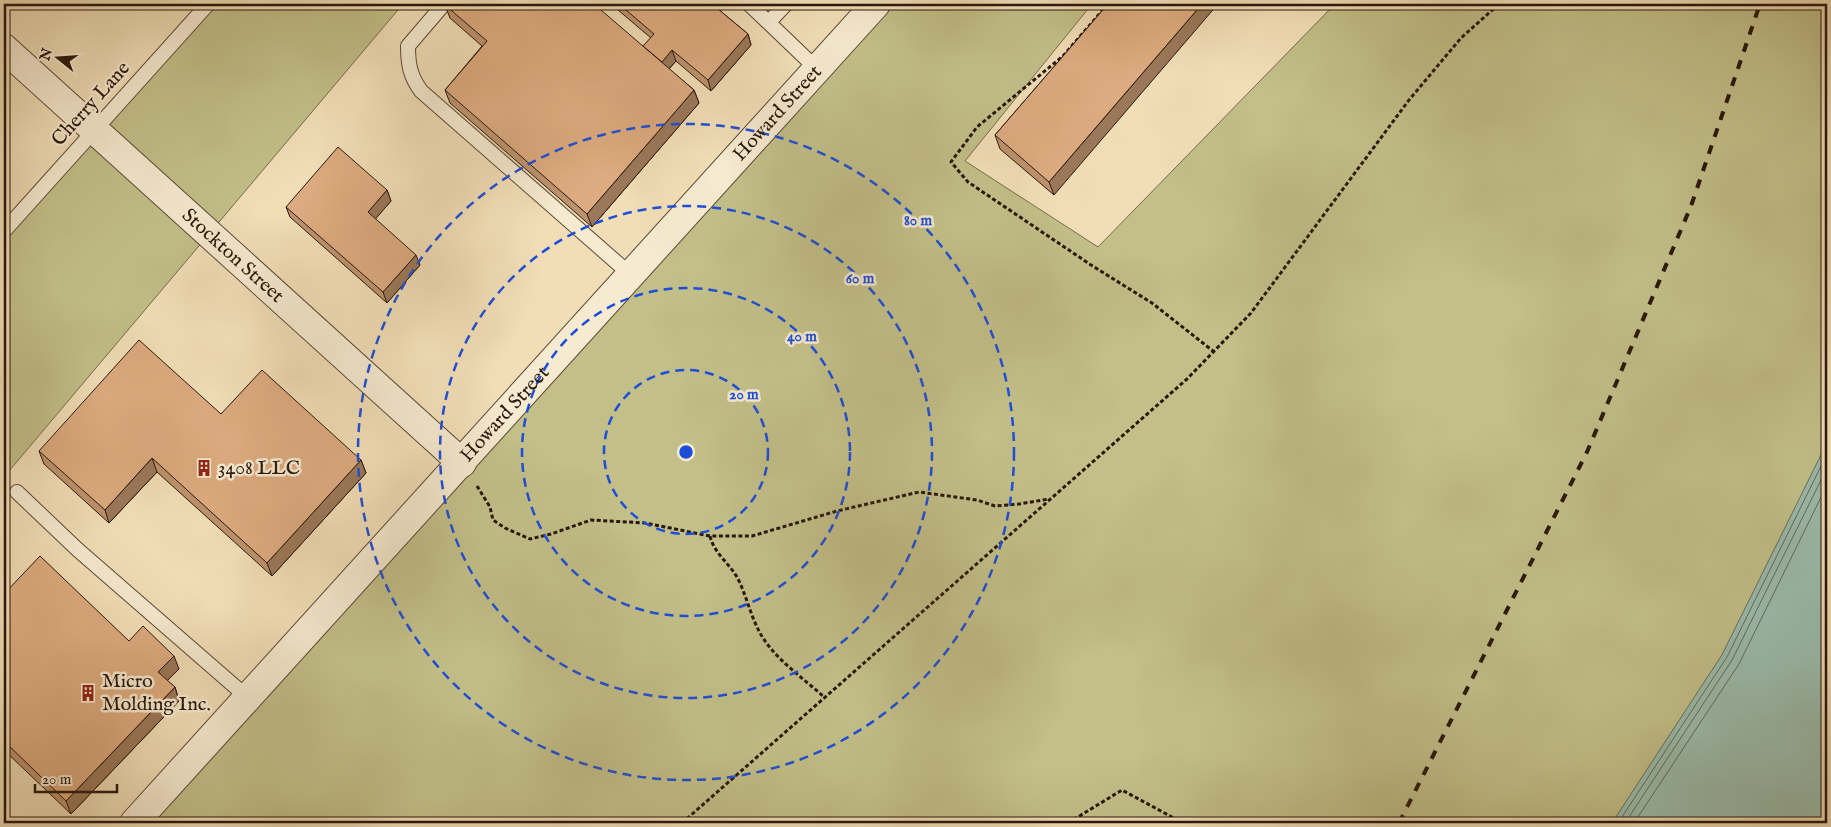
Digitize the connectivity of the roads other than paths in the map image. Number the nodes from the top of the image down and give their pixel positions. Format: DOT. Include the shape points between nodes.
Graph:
graph roads {
  1 [pos="208,4"];
  2 [pos="444,4"];
  3 [pos="749,4"];
  4 [pos="786,4"];
  5 [pos="876,4"];
  6 [pos="769,22"];
  7 [pos="4,48"];
  8 [pos="817,69"];
  9 [pos="95,130"];
  10 [pos="4,231"];
  11 [pos="631,275"];
  12 [pos="462,462"];
  13 [pos="17,492"];
  14 [pos="247,697"];
  15 [pos="134,823"];
  1 -- 9 [label="lane, Cherry Lane"];
  2 -- 11 [label="lane" via="408,46 412,79 428,98"];
  3 -- 6 [label="lane"];
  4 -- 6 [label="lane"];
  5 -- 8 [label="street, Howard Street"];
  6 -- 8 [label="lane"];
  7 -- 9 [label="street, Stockton Street"];
  8 -- 11 [label="street, Howard Street"];
  9 -- 10 [label="lane, Cherry Lane"];
  9 -- 12 [label="street, Stockton Street"];
  11 -- 12 [label="street, Howard Street"];
  12 -- 14 [label="street, Howard Street"];
  13 -- 14 [label="lane" via="78,550"];
  14 -- 15 [label="street, Howard Street"];
}
